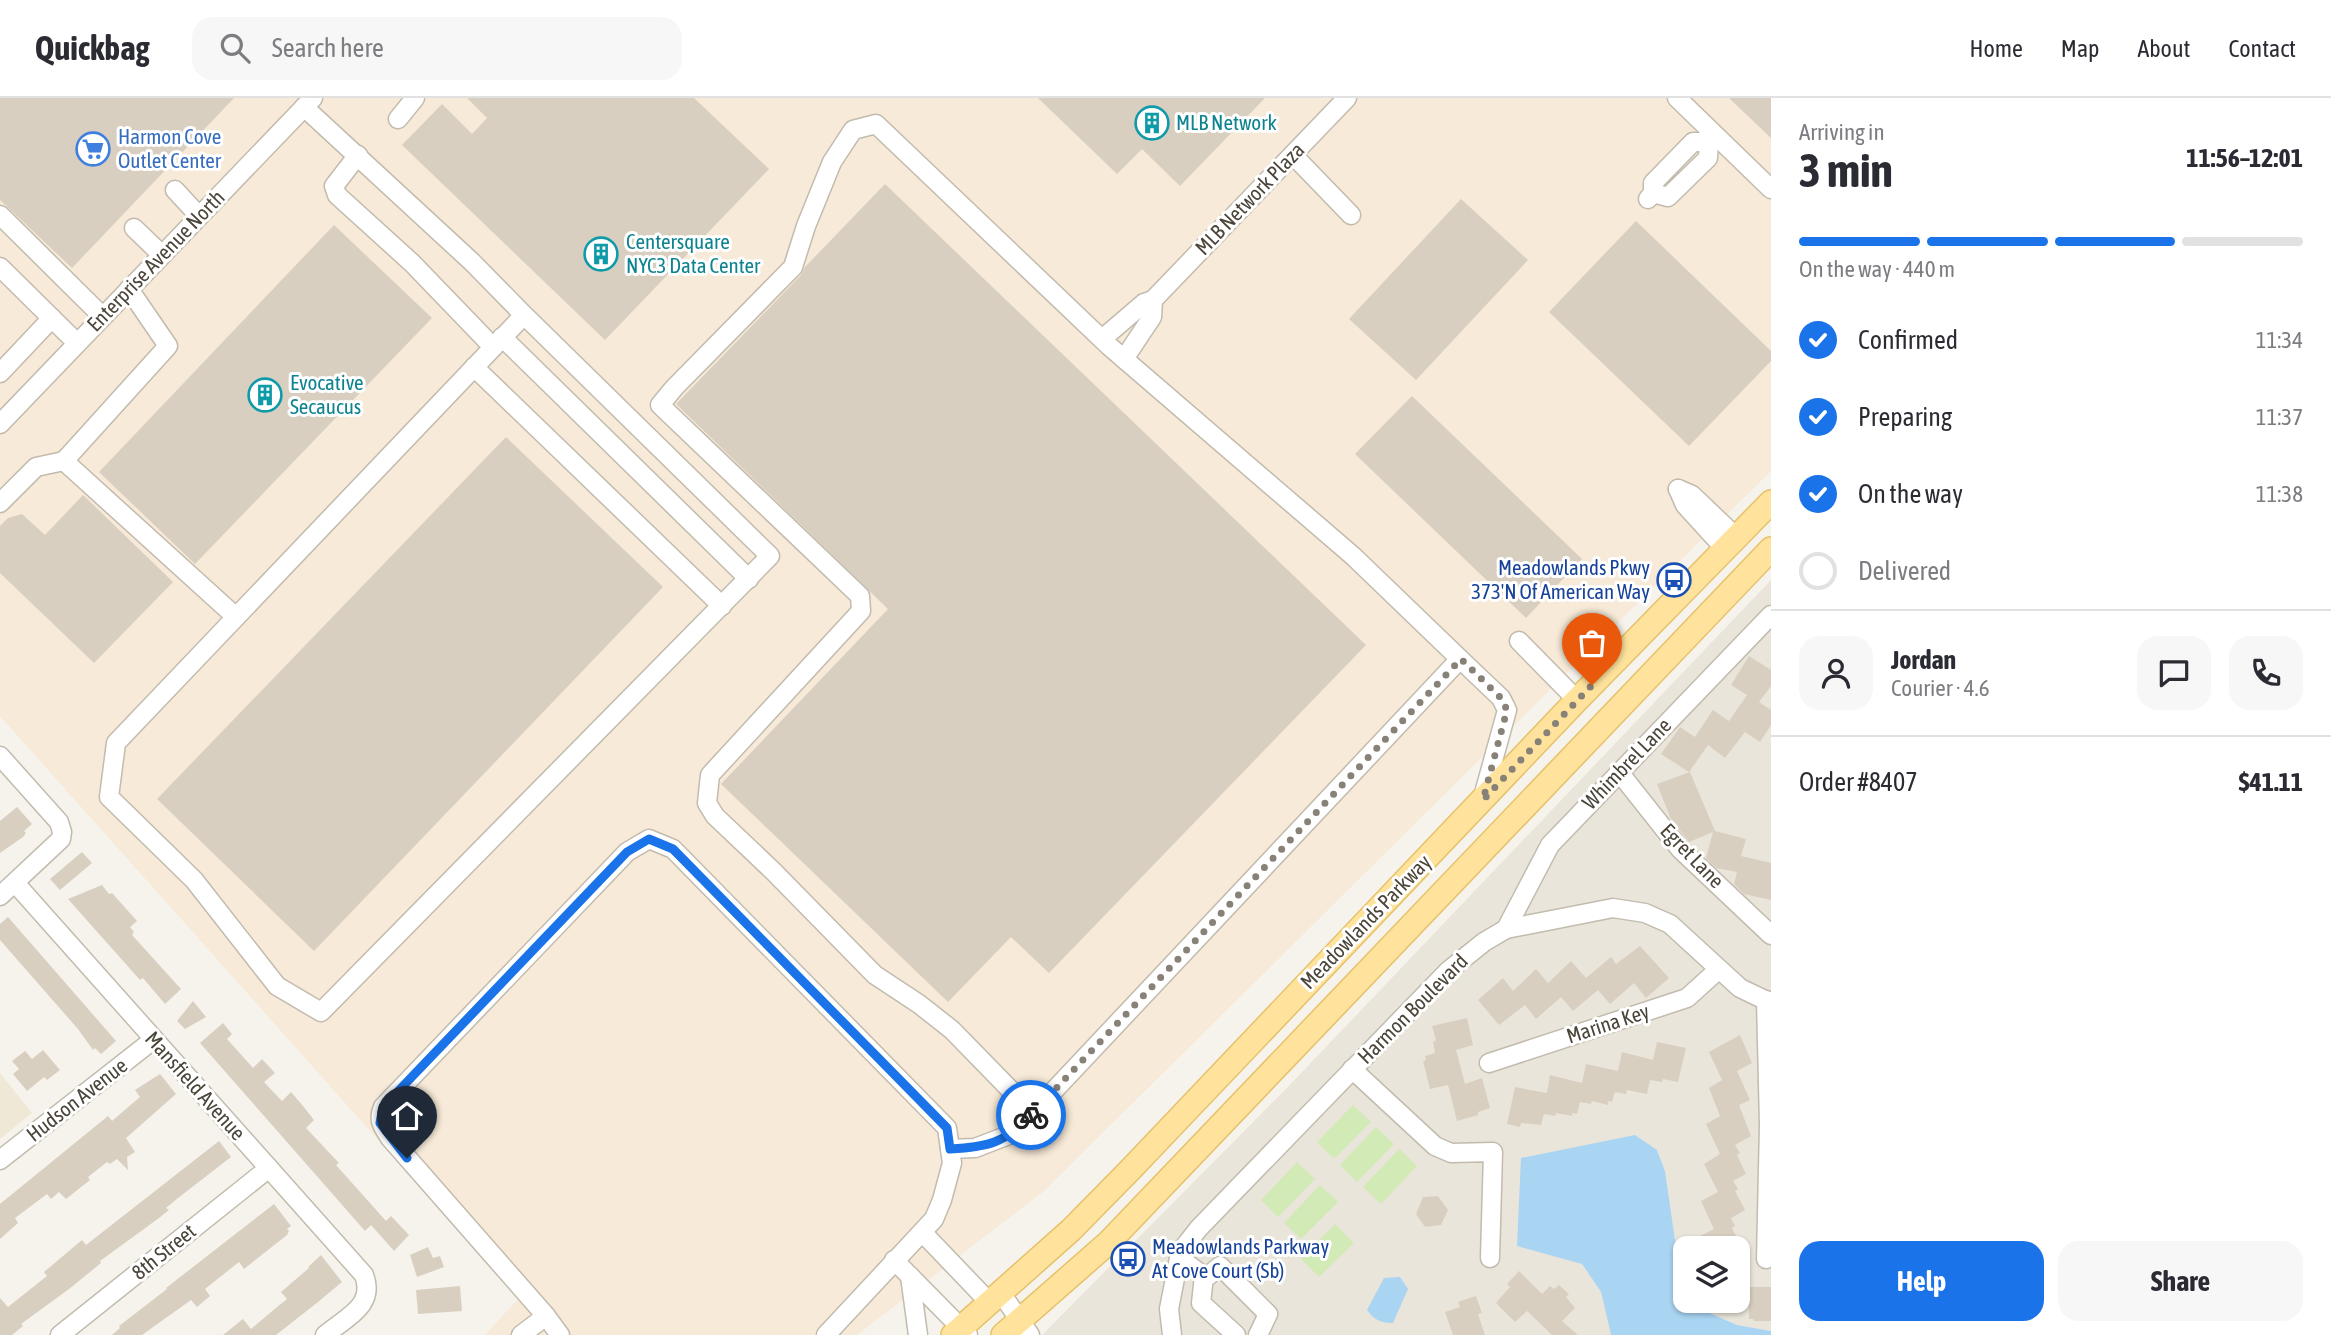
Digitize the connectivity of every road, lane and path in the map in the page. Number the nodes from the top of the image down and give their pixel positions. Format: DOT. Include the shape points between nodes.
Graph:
graph roads {
  1 [pos="415,98"];
  2 [pos="1347,98"];
  3 [pos="1677,98"];
  4 [pos="309,103"];
  5 [pos="398,119"];
  6 [pos="1713,140"];
  7 [pos="358,155"];
  8 [pos="1293,155"];
  9 [pos="1771,189"];
  10 [pos="175,190"];
  11 [pos="1650,196"];
  12 [pos="0,215"];
  13 [pos="1351,215"];
  14 [pos="199,216"];
  15 [pos="134,228"];
  16 [pos="162,255"];
  17 [pos="0,267"];
  18 [pos="129,289"];
  19 [pos="1153,300"];
  20 [pos="524,315"];
  21 [pos="102,316"];
  22 [pos="52,318"];
  23 [pos="1102,339"];
  24 [pos="498,342"];
  25 [pos="77,344"];
  26 [pos="1124,359"];
  27 [pos="474,367"];
  28 [pos="0,373"];
  29 [pos="0,425"];
  30 [pos="64,461"];
  31 [pos="1771,502"];
  32 [pos="0,503"];
  33 [pos="1771,549"];
  34 [pos="749,579"];
  35 [pos="722,606"];
  36 [pos="1771,615"];
  37 [pos="236,617"];
  38 [pos="1519,641"];
  39 [pos="1461,659"];
  40 [pos="1577,700"];
  41 [pos="0,756"];
  42 [pos="1619,772"];
  43 [pos="1483,800"];
  44 [pos="16,884"];
  45 [pos="0,896"];
  46 [pos="1506,929"];
  47 [pos="1771,934"];
  48 [pos="1718,970"];
  49 [pos="1769,1002"];
  50 [pos="153,1040"];
  51 [pos="1489,1063"];
  52 [pos="1352,1069"];
  53 [pos="1033,1113"];
  54 [pos="1770,1125"];
  55 [pos="950,1149"];
  56 [pos="0,1160"];
  57 [pos="269,1168"];
  58 [pos="922,1232"];
  59 [pos="1179,1258"];
  60 [pos="1490,1258"];
  61 [pos="1766,1259"];
  62 [pos="894,1260"];
  63 [pos="910,1276"];
  64 [pos="1204,1276"];
  65 [pos="995,1298"];
  66 [pos="546,1316"];
  67 [pos="1018,1330"];
  68 [pos="961,1333"];
  69 [pos="60,1335"];
  70 [pos="325,1335"];
  71 [pos="520,1335"];
  72 [pos="560,1335"];
  73 [pos="826,1335"];
  74 [pos="919,1335"];
  75 [pos="1172,1335"];
  76 [pos="1236,1335"];
  77 [pos="1258,1335"];
  1 -- 5 [label="street"];
  2 -- 8 [label="street, MLB Network Plaza"];
  3 -- 6 [label="street"];
  4 -- 7 [label="street"];
  4 -- 14 [label="street, Enterprise Avenue North"];
  6 -- 9 [label="street"];
  6 -- 11 [label="street" via="1708,158 1668,197"];
  7 -- 20 [label="street"];
  7 -- 24 [label="street" via="334,186 337,195"];
  8 -- 13 [label="street"];
  8 -- 19 [label="street, MLB Network Plaza"];
  10 -- 14 [label="street"];
  12 -- 21 [label="street"];
  14 -- 16 [label="street, Enterprise Avenue North"];
  15 -- 16 [label="street"];
  16 -- 18 [label="street, Enterprise Avenue North"];
  17 -- 22 [label="street"];
  18 -- 21 [label="street, Enterprise Avenue North"];
  18 -- 30 [label="street" via="168,346"];
  19 -- 23 [label="street"];
  19 -- 26 [label="street" via="1152,317"];
  20 -- 24 [label="street"];
  20 -- 34 [label="street" via="770,556"];
  21 -- 25 [label="street, Enterprise Avenue North"];
  22 -- 25 [label="street"];
  22 -- 28 [label="street"];
  23 -- 26 [label="street"];
  23 -- 53 [label="street" via="876,124 853,130 832,162 793,267 660,405 860,596 861,611 710,775 707,803 875,975 952,1030"];
  24 -- 27 [label="street"];
  24 -- 34 [label="street"];
  25 -- 29 [label="street, Enterprise Avenue North"];
  26 -- 39 [label="street" via="1353,556"];
  27 -- 35 [label="street"];
  27 -- 37 [label="street"];
  30 -- 32 [label="street" via="36,467"];
  30 -- 37 [label="street"];
  31 -- 40 [label="main road, Meadowlands Parkway"];
  33 -- 67 [label="main road, Meadowlands Parkway" via="1109,1242"];
  34 -- 35 [label="street"];
  35 -- 37 [label="street" via="321,1012 277,986 194,880 109,797 116,743"];
  36 -- 42 [label="street, Whimbrel Lane"];
  38 -- 40 [label="street"];
  39 -- 43 [label="street" via="1501,698 1507,710"];
  39 -- 53 [label="street"];
  40 -- 43 [label="main road, Meadowlands Parkway"];
  41 -- 44 [label="street" via="59,822 62,832 61,839"];
  42 -- 46 [label="street, Whimbrel Lane" via="1550,845"];
  42 -- 47 [label="street, Egret Lane" via="1680,849"];
  43 -- 65 [label="main road, Meadowlands Parkway" via="1130,1170"];
  44 -- 45 [label="street"];
  44 -- 50 [label="street, Mansfield Avenue"];
  46 -- 48 [label="street, Harmon Boulevard" via="1613,908 1645,913 1670,924"];
  46 -- 52 [label="street, Harmon Boulevard" via="1448,971"];
  48 -- 49 [label="street, Harmon Boulevard"];
  48 -- 51 [label="street, Marina Key" via="1687,998"];
  49 -- 54 [label="street"];
  50 -- 56 [label="street, Hudson Avenue"];
  50 -- 57 [label="street, Mansfield Avenue"];
  52 -- 59 [label="street, Harmon Boulevard" via="1199,1228"];
  52 -- 60 [label="street" via="1435,1146 1451,1153 1493,1152"];
  53 -- 55 [label="street" via="1014,1133 975,1148"];
  54 -- 61 [label="street"];
  55 -- 58 [label="street" via="952,1163 943,1200"];
  55 -- 66 [label="street" via="947,1128 673,849 649,839 627,852 380,1113 380,1123 390,1138"];
  57 -- 69 [label="street, 8th Street"];
  57 -- 70 [label="street, Mansfield Avenue" via="364,1275 368,1292 360,1307"];
  58 -- 62 [label="street"];
  58 -- 65 [label="street"];
  59 -- 64 [label="street"];
  59 -- 75 [label="street, Harmon Boulevard" via="1170,1309"];
  62 -- 63 [label="street"];
  62 -- 73 [label="street"];
  63 -- 68 [label="street"];
  63 -- 74 [label="street"];
  64 -- 76 [label="street" via="1200,1303"];
  64 -- 77 [label="street" via="1220,1266 1268,1314"];
  65 -- 67 [label="street"];
  65 -- 68 [label="main road, Meadowlands Parkway"];
  66 -- 71 [label="street"];
  66 -- 72 [label="street"];
}
